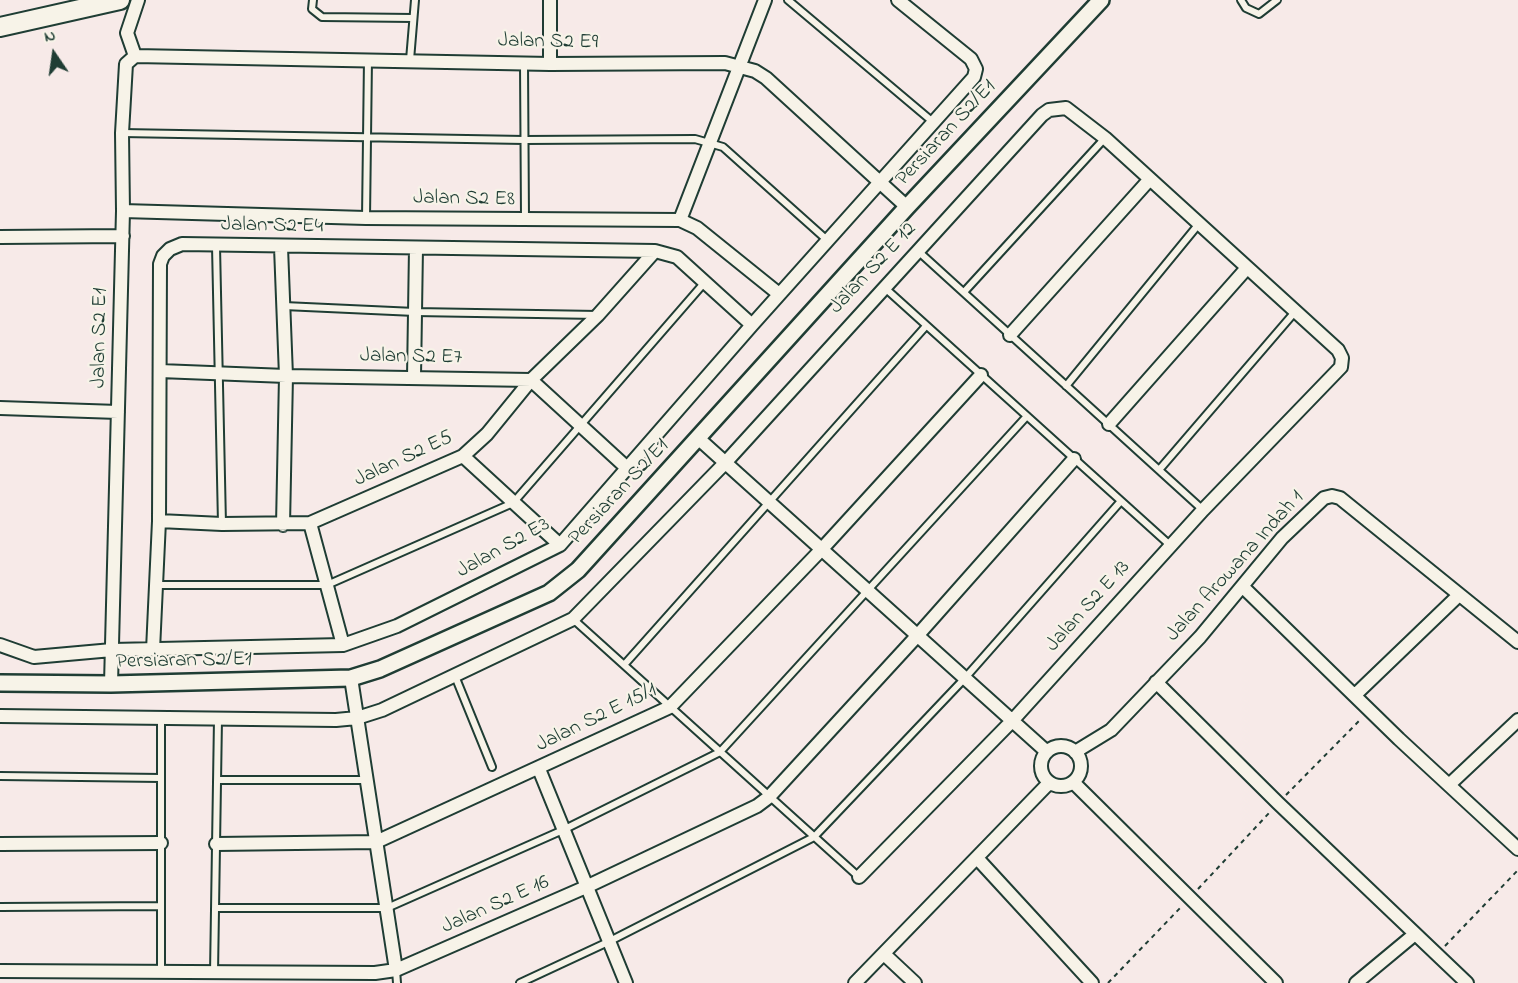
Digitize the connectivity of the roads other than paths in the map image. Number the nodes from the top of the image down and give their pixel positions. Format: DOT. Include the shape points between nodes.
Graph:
graph roads {
  1 [pos="120,0"];
  2 [pos="138,0"];
  3 [pos="314,0"];
  4 [pos="414,0"];
  5 [pos="550,0"];
  6 [pos="765,0"];
  7 [pos="788,0"];
  8 [pos="898,0"];
  9 [pos="1101,0"];
  10 [pos="1241,0"];
  11 [pos="1277,0"];
  12 [pos="413,18"];
  13 [pos="0,27"];
  14 [pos="135,56"];
  15 [pos="368,59"];
  16 [pos="410,60"];
  17 [pos="524,63"];
  18 [pos="550,64"];
  19 [pos="740,66"];
  20 [pos="933,122"];
  21 [pos="123,133"];
  22 [pos="368,138"];
  23 [pos="1105,138"];
  24 [pos="524,140"];
  25 [pos="710,142"];
  26 [pos="1150,179"];
  27 [pos="881,183"];
  28 [pos="907,207"];
  29 [pos="123,211"];
  30 [pos="366,218"];
  31 [pos="525,220"];
  32 [pos="680,220"];
  33 [pos="1198,225"];
  34 [pos="123,236"];
  35 [pos="0,237"];
  36 [pos="827,240"];
  37 [pos="216,246"];
  38 [pos="281,247"];
  39 [pos="416,248"];
  40 [pos="655,251"];
  41 [pos="918,251"];
  42 [pos="1246,269"];
  43 [pos="705,282"];
  44 [pos="884,287"];
  45 [pos="964,292"];
  46 [pos="779,294"];
  47 [pos="284,306"];
  48 [pos="415,312"];
  49 [pos="1294,314"];
  50 [pos="598,315"];
  51 [pos="752,325"];
  52 [pos="926,326"];
  53 [pos="1011,335"];
  54 [pos="160,371"];
  55 [pos="220,374"];
  56 [pos="981,375"];
  57 [pos="286,376"];
  58 [pos="414,377"];
  59 [pos="531,380"];
  60 [pos="1066,386"];
  61 [pos="0,408"];
  62 [pos="118,412"];
  63 [pos="1027,416"];
  64 [pos="1109,424"];
  65 [pos="582,426"];
  66 [pos="699,439"];
  67 [pos="463,456"];
  68 [pos="1074,459"];
  69 [pos="724,463"];
  70 [pos="627,468"];
  71 [pos="1159,470"];
  72 [pos="1120,501"];
  73 [pos="513,503"];
  74 [pos="770,504"];
  75 [pos="1203,510"];
  76 [pos="159,521"];
  77 [pos="310,523"];
  78 [pos="222,524"];
  79 [pos="283,525"];
  80 [pos="560,545"];
  81 [pos="1171,546"];
  82 [pos="821,549"];
  83 [pos="156,585"];
  84 [pos="327,585"];
  85 [pos="1243,587"];
  86 [pos="869,592"];
  87 [pos="1459,595"];
  88 [pos="573,619"];
  89 [pos="917,636"];
  90 [pos="1518,642"];
  91 [pos="0,645"];
  92 [pos="344,645"];
  93 [pos="112,650"];
  94 [pos="153,650"];
  95 [pos="624,665"];
  96 [pos="455,676"];
  97 [pos="351,678"];
  98 [pos="965,678"];
  99 [pos="1156,682"];
  100 [pos="0,684"];
  101 [pos="111,684"];
  102 [pos="1356,694"];
  103 [pos="670,707"];
  104 [pos="0,716"];
  105 [pos="161,717"];
  106 [pos="218,718"];
  107 [pos="357,718"];
  108 [pos="1518,720"];
  109 [pos="1012,721"];
  110 [pos="720,752"];
  111 [pos="1047,752"];
  112 [pos="1075,752"];
  113 [pos="492,767"];
  114 [pos="538,769"];
  115 [pos="0,776"];
  116 [pos="161,778"];
  117 [pos="217,780"];
  118 [pos="367,780"];
  119 [pos="1073,782"];
  120 [pos="1049,783"];
  121 [pos="1450,784"];
  122 [pos="769,796"];
  123 [pos="563,830"];
  124 [pos="814,837"];
  125 [pos="376,842"];
  126 [pos="161,843"];
  127 [pos="0,844"];
  128 [pos="216,844"];
  129 [pos="1518,849"];
  130 [pos="977,858"];
  131 [pos="859,877"];
  132 [pos="586,887"];
  133 [pos="161,906"];
  134 [pos="0,907"];
  135 [pos="215,908"];
  136 [pos="387,908"];
  137 [pos="1415,934"];
  138 [pos="608,942"];
  139 [pos="884,954"];
  140 [pos="396,970"];
  141 [pos="0,971"];
  142 [pos="161,971"];
  143 [pos="214,973"];
  144 [pos="190,977"];
  145 [pos="397,983"];
  146 [pos="520,983"];
  147 [pos="626,983"];
  148 [pos="855,983"];
  149 [pos="915,983"];
  150 [pos="1092,983"];
  151 [pos="1276,983"];
  152 [pos="1356,983"];
  153 [pos="1467,983"];
  1 -- 13 [label="main road"];
  2 -- 14 [label="street" via="128,33"];
  3 -- 12 [label="lane" via="312,9 322,17"];
  4 -- 12 [label="lane"];
  5 -- 18 [label="street"];
  6 -- 19 [label="street"];
  7 -- 20 [label="lane"];
  8 -- 20 [label="street, Jalan S2 E3" via="971,59 976,69 974,77"];
  9 -- 28 [label="street, Persiaran S2/E1"];
  10 -- 11 [label="lane" via="1246,8 1259,14"];
  12 -- 16 [label="lane"];
  14 -- 15 [label="street, Jalan S2 E9"];
  14 -- 21 [label="street, Jalan S2 E1" via="126,64"];
  15 -- 16 [label="street, Jalan S2 E9"];
  15 -- 22 [label="lane"];
  16 -- 17 [label="street, Jalan S2 E9"];
  17 -- 18 [label="street, Jalan S2 E9"];
  17 -- 24 [label="lane"];
  18 -- 19 [label="street, Jalan S2 E9"];
  19 -- 25 [label="street"];
  19 -- 27 [label="street, Jalan S2 E9" via="766,78"];
  20 -- 27 [label="street, Jalan S2 E3"];
  21 -- 22 [label="lane"];
  21 -- 29 [label="street, Jalan S2 E1"];
  22 -- 24 [label="lane"];
  22 -- 30 [label="lane"];
  23 -- 26 [label="street"];
  23 -- 41 [label="street, Jalan S2 E 12" via="1066,108 1042,115"];
  23 -- 45 [label="lane"];
  24 -- 25 [label="lane" via="684,138"];
  24 -- 31 [label="lane"];
  25 -- 32 [label="street"];
  25 -- 36 [label="lane" via="723,147"];
  26 -- 33 [label="street"];
  26 -- 53 [label="street"];
  27 -- 28 [label="street, Jalan S2 E9"];
  27 -- 36 [label="street, Jalan S2 E3"];
  28 -- 66 [label="street, Persiaran S2/E1"];
  29 -- 30 [label="street, Jalan S2 E8"];
  29 -- 34 [label="street, Jalan S2 E1"];
  30 -- 31 [label="street, Jalan S2 E8"];
  31 -- 32 [label="street, Jalan S2 E8"];
  32 -- 46 [label="street" via="697,228"];
  33 -- 42 [label="street"];
  33 -- 60 [label="lane"];
  34 -- 35 [label="street"];
  34 -- 62 [label="street, Jalan S2 E1"];
  36 -- 46 [label="street, Jalan S2 E3"];
  37 -- 38 [label="street, Jalan S2 E4"];
  37 -- 54 [label="street, Jalan S2 E4" via="182,244 163,256"];
  37 -- 55 [label="lane"];
  38 -- 39 [label="street, Jalan S2 E4"];
  38 -- 47 [label="street"];
  39 -- 40 [label="street, Jalan S2 E4"];
  39 -- 48 [label="street"];
  40 -- 43 [label="street, Jalan S2 E4" via="677,257"];
  40 -- 50 [label="street, Jalan S2 E5"];
  41 -- 44 [label="street, Jalan S2 E 12"];
  41 -- 45 [label="lane"];
  42 -- 49 [label="street"];
  42 -- 64 [label="street"];
  43 -- 51 [label="street, Jalan S2 E4"];
  43 -- 65 [label="lane"];
  44 -- 52 [label="lane"];
  44 -- 69 [label="street, Jalan S2 E 12"];
  45 -- 53 [label="lane"];
  46 -- 51 [label="street, Jalan S2 E3"];
  47 -- 48 [label="lane"];
  47 -- 57 [label="street"];
  48 -- 50 [label="lane"];
  48 -- 58 [label="street"];
  49 -- 71 [label="lane"];
  49 -- 75 [label="street, Jalan S2 E 13" via="1338,350 1341,368"];
  50 -- 59 [label="street, Jalan S2 E5"];
  51 -- 70 [label="street, Jalan S2 E3"];
  52 -- 56 [label="lane"];
  52 -- 74 [label="lane"];
  53 -- 60 [label="lane"];
  54 -- 55 [label="street, Jalan S2 E7"];
  54 -- 76 [label="street, Jalan S2 E4"];
  55 -- 57 [label="street, Jalan S2 E7"];
  55 -- 78 [label="lane"];
  56 -- 63 [label="lane"];
  56 -- 82 [label="street, Jalan S2 E 15/1"];
  57 -- 58 [label="street, Jalan S2 E7"];
  57 -- 79 [label="street"];
  58 -- 59 [label="street, Jalan S2 E7"];
  59 -- 65 [label="street"];
  59 -- 67 [label="street, Jalan S2 E5" via="487,434"];
  60 -- 64 [label="lane"];
  61 -- 62 [label="street"];
  62 -- 93 [label="street, Jalan S2 E1"];
  63 -- 68 [label="lane"];
  63 -- 86 [label="lane"];
  64 -- 71 [label="lane"];
  65 -- 70 [label="street"];
  65 -- 73 [label="lane"];
  66 -- 69 [label="street"];
  66 -- 97 [label="street, Persiaran S2/E1" via="578,570 549,593 380,669"];
  67 -- 73 [label="street"];
  67 -- 77 [label="street, Jalan S2 E5"];
  68 -- 72 [label="lane"];
  68 -- 89 [label="street, Jalan S2 E 16"];
  69 -- 74 [label="street"];
  69 -- 88 [label="street, Jalan S2 E 12"];
  70 -- 80 [label="street, Jalan S2 E3"];
  71 -- 75 [label="lane"];
  72 -- 81 [label="lane"];
  72 -- 98 [label="lane"];
  73 -- 80 [label="street"];
  73 -- 84 [label="lane"];
  74 -- 82 [label="street"];
  74 -- 95 [label="lane"];
  75 -- 81 [label="street, Jalan S2 E 13"];
  76 -- 78 [label="street, Jalan S2 E5"];
  76 -- 83 [label="street, Jalan S2 E4"];
  77 -- 79 [label="street, Jalan S2 E5"];
  77 -- 84 [label="street"];
  78 -- 79 [label="street, Jalan S2 E5"];
  80 -- 92 [label="street, Jalan S2 E3" via="397,626"];
  81 -- 109 [label="street, Jalan S2 E 13"];
  82 -- 86 [label="street"];
  82 -- 103 [label="street, Jalan S2 E 15/1"];
  83 -- 84 [label="lane"];
  83 -- 94 [label="street, Jalan S2 E4"];
  84 -- 92 [label="street"];
  85 -- 87 [label="street, Jalan Arowana Indah 1" via="1282,538 1324,498 1332,496 1340,498"];
  85 -- 99 [label="street, Jalan Arowana Indah 1"];
  85 -- 102 [label="street"];
  86 -- 89 [label="street"];
  86 -- 110 [label="lane"];
  87 -- 90 [label="street, Jalan Arowana Indah 1"];
  87 -- 102 [label="street"];
  88 -- 95 [label="lane"];
  88 -- 96 [label="street"];
  89 -- 98 [label="street"];
  89 -- 122 [label="street, Jalan S2 E 16"];
  91 -- 93 [label="street, Jalan S2 E3" via="34,657"];
  92 -- 94 [label="street, Jalan S2 E3"];
  93 -- 94 [label="street, Jalan S2 E3"];
  93 -- 101 [label="street, Jalan S2 E1"];
  95 -- 103 [label="lane"];
  96 -- 107 [label="street"];
  96 -- 113 [label="lane"];
  97 -- 101 [label="street, Persiaran S2/E1"];
  97 -- 107 [label="street"];
  98 -- 109 [label="street"];
  98 -- 124 [label="lane"];
  99 -- 112 [label="street, Jalan Arowana Indah 1" via="1112,730"];
  99 -- 137 [label="street"];
  100 -- 101 [label="street, Persiaran S2/E1"];
  102 -- 121 [label="street"];
  103 -- 110 [label="lane"];
  103 -- 114 [label="street, Jalan S2 E 15/1"];
  104 -- 105 [label="street"];
  105 -- 106 [label="street"];
  105 -- 116 [label="lane"];
  106 -- 107 [label="street"];
  106 -- 117 [label="lane"];
  107 -- 118 [label="street"];
  108 -- 121 [label="street"];
  109 -- 111 [label="street"];
  109 -- 131 [label="street, Jalan S2 E 13"];
  110 -- 122 [label="lane"];
  110 -- 123 [label="lane"];
  111 -- 112 [label="street" via="1063,746"];
  111 -- 120 [label="street" via="1041,772"];
  112 -- 119 [label="street" via="1081,764"];
  114 -- 123 [label="street"];
  114 -- 125 [label="street, Jalan S2 E 15/1"];
  115 -- 116 [label="lane"];
  116 -- 126 [label="lane"];
  117 -- 118 [label="lane"];
  117 -- 128 [label="lane"];
  118 -- 125 [label="street"];
  119 -- 120 [label="street" via="1061,786"];
  119 -- 151 [label="street"];
  120 -- 130 [label="street"];
  121 -- 129 [label="street"];
  122 -- 124 [label="lane"];
  122 -- 132 [label="street, Jalan S2 E 16" via="757,806"];
  123 -- 132 [label="street"];
  123 -- 136 [label="lane"];
  124 -- 131 [label="lane"];
  124 -- 138 [label="lane"];
  125 -- 128 [label="street"];
  125 -- 136 [label="street"];
  126 -- 127 [label="street"];
  126 -- 133 [label="lane"];
  128 -- 135 [label="lane"];
  130 -- 139 [label="street"];
  130 -- 150 [label="street"];
  132 -- 138 [label="street"];
  132 -- 140 [label="street, Jalan S2 E 16"];
  133 -- 134 [label="lane"];
  133 -- 142 [label="lane"];
  135 -- 136 [label="lane"];
  135 -- 143 [label="lane"];
  136 -- 140 [label="street"];
  137 -- 152 [label="street"];
  137 -- 153 [label="street"];
  138 -- 146 [label="lane"];
  138 -- 147 [label="street"];
  139 -- 148 [label="street"];
  139 -- 149 [label="street"];
  140 -- 143 [label="street, Jalan S2 E 16"];
  140 -- 145 [label="lane"];
  141 -- 142 [label="street, Jalan S2 E 16"];
  142 -- 144 [label="street, Jalan S2 E 16"];
  143 -- 144 [label="street, Jalan S2 E 16"];
}
